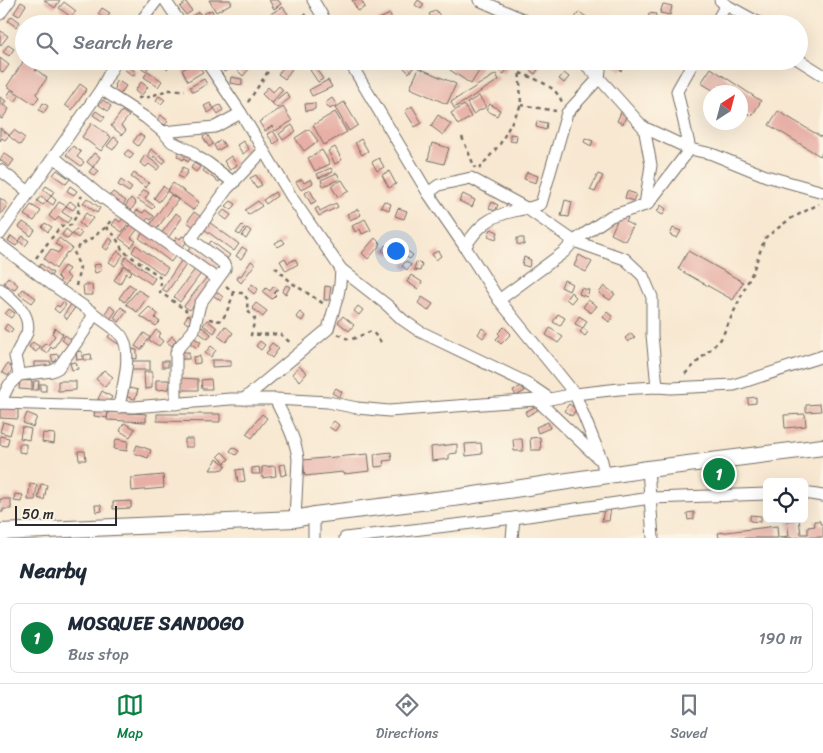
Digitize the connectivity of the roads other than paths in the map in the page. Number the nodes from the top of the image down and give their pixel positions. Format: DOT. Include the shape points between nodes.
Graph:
graph roads {
  1 [pos="10,0"];
  2 [pos="157,0"];
  3 [pos="165,0"];
  4 [pos="479,0"];
  5 [pos="314,1"];
  6 [pos="723,2"];
  7 [pos="0,14"];
  8 [pos="146,15"];
  9 [pos="175,15"];
  10 [pos="322,15"];
  11 [pos="513,15"];
  12 [pos="718,15"];
  13 [pos="745,15"];
  14 [pos="808,65"];
  15 [pos="111,70"];
  16 [pos="212,70"];
  17 [pos="354,70"];
  18 [pos="591,70"];
  19 [pos="600,70"];
  20 [pos="689,70"];
  21 [pos="823,74"];
  22 [pos="599,78"];
  23 [pos="101,89"];
  24 [pos="241,113"];
  25 [pos="644,127"];
  26 [pos="163,132"];
  27 [pos="690,150"];
  28 [pos="263,151"];
  29 [pos="54,157"];
  30 [pos="0,170"];
  31 [pos="234,183"];
  32 [pos="29,192"];
  33 [pos="428,192"];
  34 [pos="823,192"];
  35 [pos="645,205"];
  36 [pos="526,208"];
  37 [pos="0,234"];
  38 [pos="191,239"];
  39 [pos="574,241"];
  40 [pos="0,245"];
  41 [pos="466,247"];
  42 [pos="182,254"];
  43 [pos="341,269"];
  44 [pos="217,279"];
  45 [pos="0,289"];
  46 [pos="499,300"];
  47 [pos="94,314"];
  48 [pos="823,356"];
  49 [pos="19,375"];
  50 [pos="658,387"];
  51 [pos="575,394"];
  52 [pos="244,399"];
  53 [pos="275,399"];
  54 [pos="537,400"];
  55 [pos="550,400"];
  56 [pos="0,403"];
  57 [pos="176,404"];
  58 [pos="119,407"];
  59 [pos="823,447"];
  60 [pos="603,468"];
  61 [pos="648,470"];
  62 [pos="763,494"];
  63 [pos="808,494"];
  64 [pos="823,496"];
  65 [pos="651,498"];
  66 [pos="314,515"];
  67 [pos="514,518"];
  68 [pos="295,519"];
  69 [pos="0,532"];
  70 [pos="133,532"];
  71 [pos="314,538"];
  72 [pos="345,538"];
  73 [pos="512,538"];
  74 [pos="653,538"];
  1 -- 7 [label="street"];
  2 -- 8 [label="street"];
  3 -- 9 [label="street"];
  4 -- 11 [label="street"];
  5 -- 10 [label="street"];
  6 -- 12 [label="street"];
  6 -- 13 [label="street"];
  14 -- 21 [label="street"];
  15 -- 23 [label="street"];
  16 -- 24 [label="street"];
  17 -- 33 [label="street"];
  18 -- 22 [label="street"];
  19 -- 22 [label="street"];
  20 -- 27 [label="street" via="677,91"];
  22 -- 25 [label="street"];
  22 -- 36 [label="street" via="566,113 541,204"];
  23 -- 26 [label="street"];
  23 -- 29 [label="street"];
  24 -- 26 [label="street" via="215,127"];
  24 -- 28 [label="street"];
  25 -- 27 [label="street"];
  25 -- 35 [label="street" via="651,165"];
  26 -- 31 [label="street" via="172,142"];
  27 -- 34 [label="street" via="712,154 766,176"];
  27 -- 35 [label="street"];
  28 -- 31 [label="street"];
  28 -- 43 [label="street"];
  29 -- 32 [label="street"];
  29 -- 42 [label="street" via="88,187"];
  30 -- 32 [label="street"];
  31 -- 38 [label="street"];
  32 -- 37 [label="street"];
  33 -- 36 [label="street" via="439,184 471,178"];
  33 -- 41 [label="street"];
  35 -- 39 [label="street" via="611,216"];
  36 -- 39 [label="street"];
  36 -- 41 [label="street" via="488,221 473,234"];
  38 -- 42 [label="street"];
  38 -- 44 [label="street" via="224,264 225,269"];
  39 -- 46 [label="street"];
  39 -- 50 [label="street" via="625,259 643,276 652,297 652,335"];
  40 -- 47 [label="street"];
  41 -- 46 [label="street"];
  42 -- 44 [label="street"];
  43 -- 52 [label="street" via="328,329"];
  43 -- 55 [label="street" via="419,331 525,382"];
  44 -- 57 [label="street" via="200,304 194,330 176,353"];
  45 -- 49 [label="street" via="22,309 27,325 27,333 14,359"];
  46 -- 51 [label="street"];
  47 -- 49 [label="street" via="58,368"];
  47 -- 58 [label="street" via="121,335 127,349"];
  48 -- 50 [label="street" via="734,385"];
  49 -- 56 [label="street" via="9,385"];
  50 -- 51 [label="street"];
  51 -- 55 [label="street"];
  51 -- 60 [label="street"];
  52 -- 53 [label="street"];
  52 -- 57 [label="street"];
  53 -- 54 [label="street" via="328,402 389,411"];
  53 -- 68 [label="street" via="298,451"];
  54 -- 55 [label="street"];
  54 -- 60 [label="street"];
  56 -- 58 [label="street"];
  57 -- 58 [label="street"];
  59 -- 61 [label="street"];
  60 -- 61 [label="street"];
  60 -- 66 [label="street" via="460,497"];
  61 -- 65 [label="street"];
  62 -- 65 [label="street"];
  63 -- 64 [label="street"];
  65 -- 67 [label="street"];
  65 -- 74 [label="street"];
  66 -- 68 [label="street"];
  66 -- 71 [label="street"];
  67 -- 72 [label="street"];
  67 -- 73 [label="street"];
  68 -- 70 [label="street"];
  69 -- 70 [label="street"];
}
